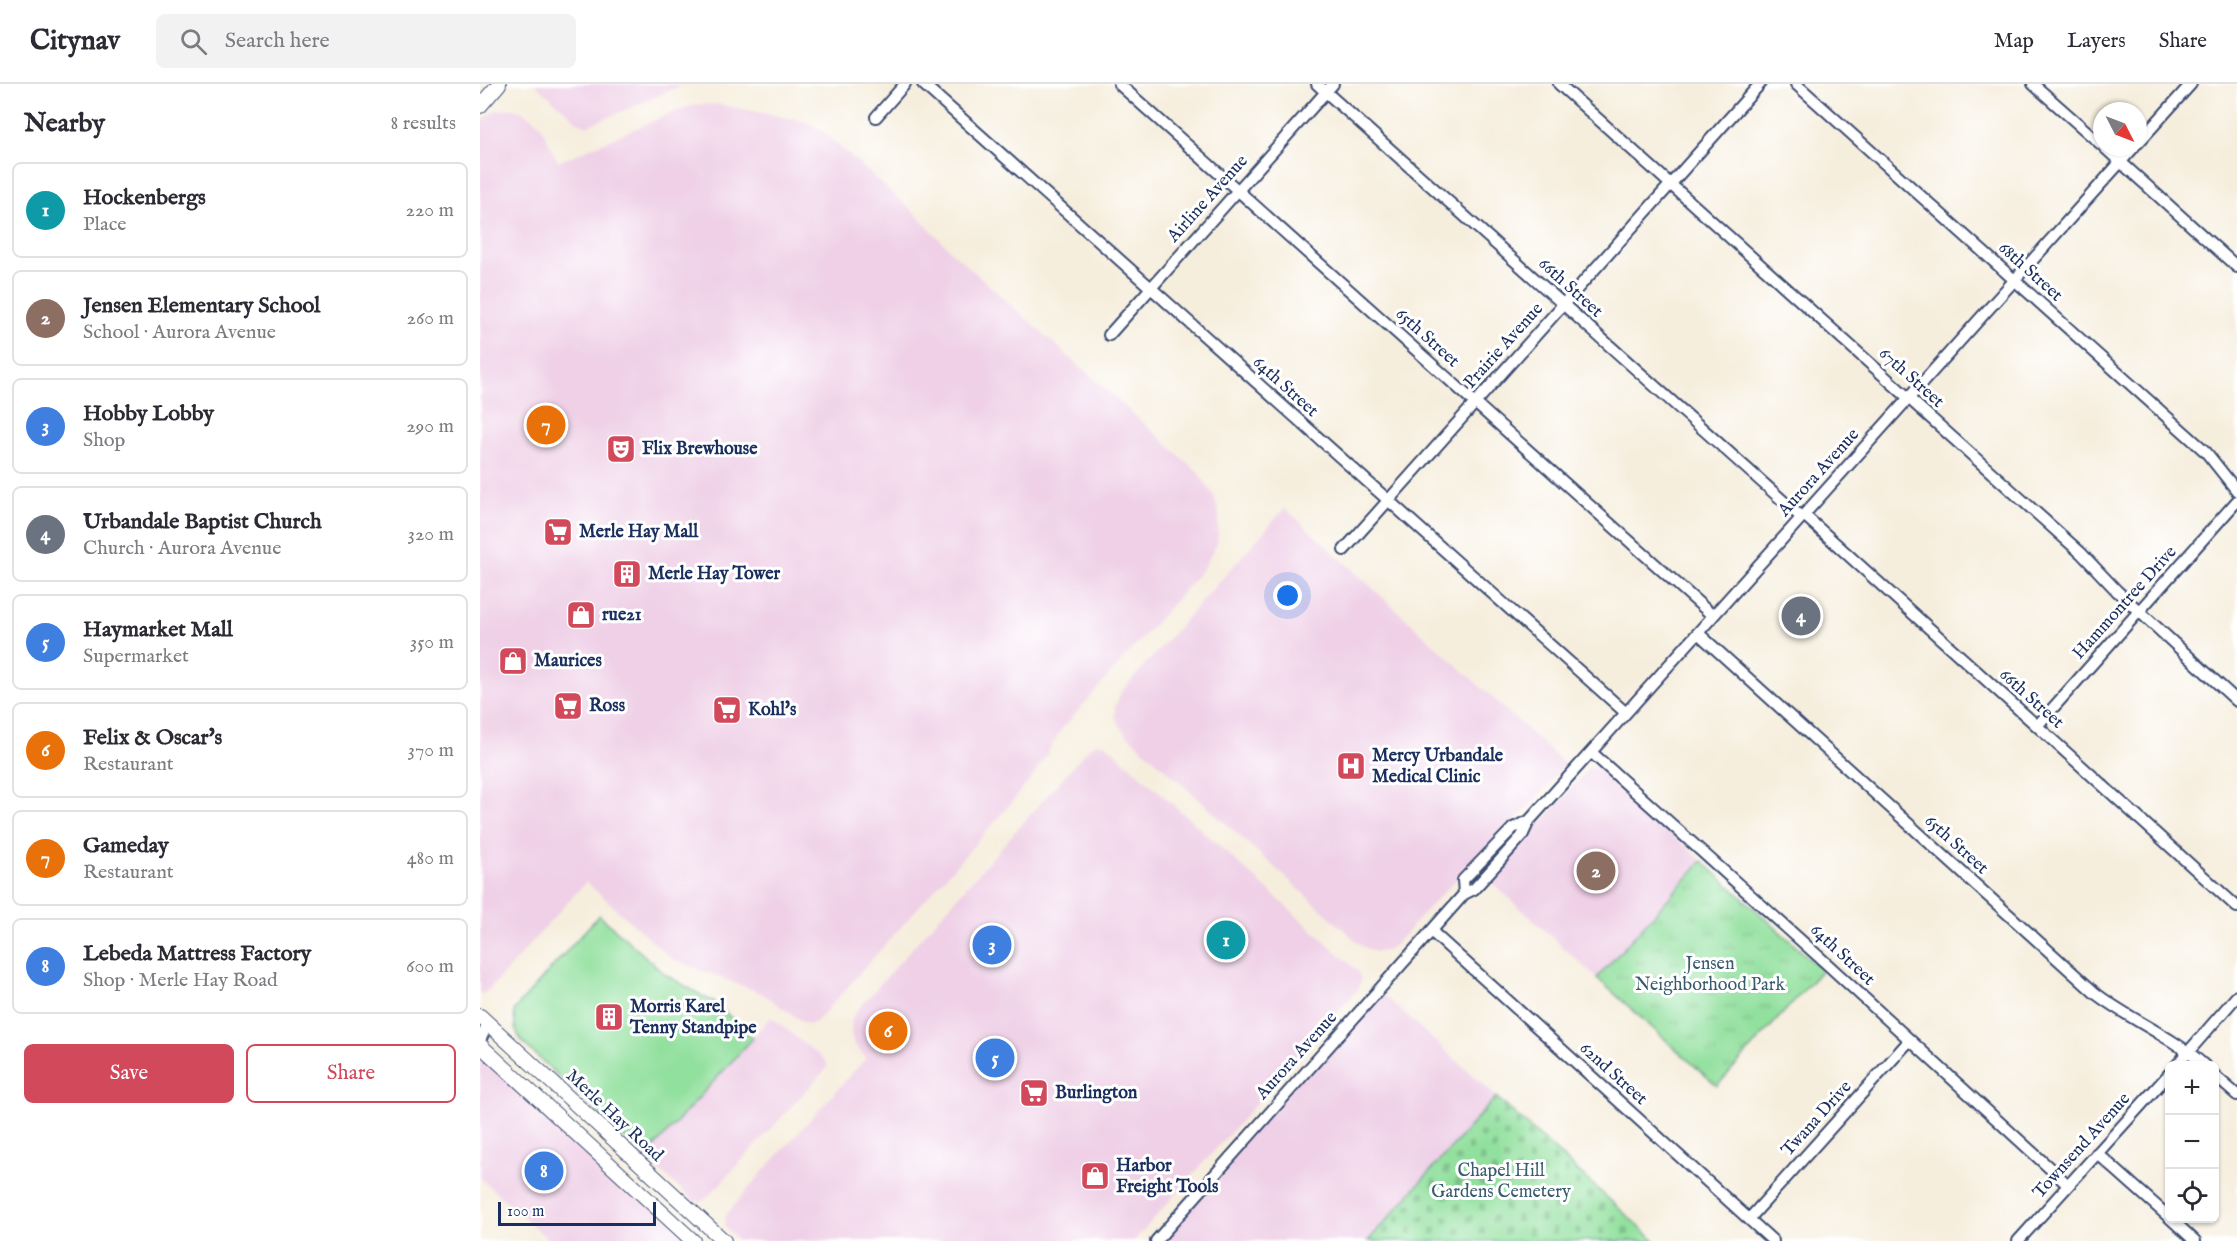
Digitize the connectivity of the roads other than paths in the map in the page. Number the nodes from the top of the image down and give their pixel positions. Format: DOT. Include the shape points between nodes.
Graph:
graph roads {
  1 [pos="499,84"];
  2 [pos="905,84"];
  3 [pos="923,84"];
  4 [pos="1119,84"];
  5 [pos="1559,84"];
  6 [pos="1760,84"];
  7 [pos="1796,84"];
  8 [pos="2033,84"];
  9 [pos="2191,84"];
  10 [pos="1325,87"];
  11 [pos="480,106"];
  12 [pos="876,117"];
  13 [pos="2147,133"];
  14 [pos="2093,137"];
  15 [pos="2114,156"];
  16 [pos="2126,156"];
  17 [pos="2121,162"];
  18 [pos="1671,184"];
  19 [pos="1238,190"];
  20 [pos="2237,267"];
  21 [pos="2014,280"];
  22 [pos="1150,288"];
  23 [pos="1563,304"];
  24 [pos="1108,335"];
  25 [pos="1909,398"];
  26 [pos="1475,403"];
  27 [pos="2237,491"];
  28 [pos="1387,501"];
  29 [pos="2237,501"];
  30 [pos="1802,516"];
  31 [pos="1344,550"];
  32 [pos="2139,612"];
  33 [pos="1713,616"];
  34 [pos="1698,633"];
  35 [pos="2237,701"];
  36 [pos="1626,714"];
  37 [pos="2037,726"];
  38 [pos="1592,752"];
  39 [pos="2237,907"];
  40 [pos="1431,931"];
  41 [pos="2237,996"];
  42 [pos="484,1020"];
  43 [pos="480,1040"];
  44 [pos="1909,1041"];
  45 [pos="480,1045"];
  46 [pos="2189,1051"];
  47 [pos="2180,1061"];
  48 [pos="2200,1061"];
  49 [pos="2165,1077"];
  50 [pos="2219,1079"];
  51 [pos="2237,1095"];
  52 [pos="2097,1153"];
  53 [pos="2068,1185"];
  54 [pos="2165,1214"];
  55 [pos="1749,1219"];
  56 [pos="2175,1223"];
  57 [pos="693,1241"];
  58 [pos="724,1241"];
  59 [pos="1156,1241"];
  60 [pos="1773,1241"];
  61 [pos="2018,1241"];
  62 [pos="2195,1241"];
  1 -- 11 [label="main road"];
  2 -- 12 [label="street"];
  3 -- 22 [label="street, 64th Street"];
  4 -- 19 [label="street, 65th Street"];
  5 -- 18 [label="street, 67th Street"];
  6 -- 18 [label="street, Prairie Avenue"];
  7 -- 21 [label="street, 68th Street"];
  8 -- 14 [label="street"];
  9 -- 13 [label="street"];
  10 -- 19 [label="street, Airline Avenue"];
  10 -- 23 [label="street, 66th Street"];
  15 -- 17 [label="street"];
  16 -- 17 [label="street, Aurora Avenue"];
  17 -- 20 [label="street"];
  17 -- 21 [label="street, Aurora Avenue"];
  18 -- 23 [label="street, Prairie Avenue"];
  18 -- 25 [label="street, 67th Street"];
  19 -- 22 [label="street, Airline Avenue"];
  19 -- 26 [label="street, 65th Street"];
  21 -- 25 [label="street, Aurora Avenue"];
  21 -- 27 [label="street, 68th Street" via="2206,452"];
  22 -- 24 [label="street, Airline Avenue"];
  22 -- 28 [label="street, 64th Street"];
  23 -- 26 [label="street, Prairie Avenue"];
  23 -- 30 [label="street, 66th Street"];
  25 -- 30 [label="street, Aurora Avenue"];
  25 -- 32 [label="street, 67th Street" via="2080,553"];
  26 -- 28 [label="street, Prairie Avenue"];
  26 -- 33 [label="street, 65th Street"];
  28 -- 31 [label="street, Prairie Avenue"];
  28 -- 36 [label="street, 64th Street"];
  29 -- 32 [label="street, Hammontree Drive"];
  30 -- 33 [label="street, Aurora Avenue"];
  30 -- 37 [label="street, 66th Street"];
  32 -- 35 [label="street, 67th Street"];
  32 -- 37 [label="street, Hammontree Drive"];
  33 -- 34 [label="street, Aurora Avenue"];
  34 -- 36 [label="street, Aurora Avenue"];
  34 -- 46 [label="street, 65th Street" via="2095,993 2133,1020"];
  36 -- 38 [label="street, Aurora Avenue"];
  37 -- 39 [label="street, 66th Street"];
  38 -- 40 [label="street, Aurora Avenue" via="1529,820 1513,828 1463,880 1464,894"];
  38 -- 44 [label="street, 64th Street"];
  40 -- 55 [label="street, 62nd Street"];
  40 -- 59 [label="street, Aurora Avenue"];
  41 -- 46 [label="street"];
  42 -- 43 [label="street"];
  42 -- 58 [label="main road, Merle Hay Road"];
  44 -- 53 [label="street, 64th Street"];
  44 -- 55 [label="street, Twana Drive"];
  45 -- 57 [label="main road"];
  46 -- 47 [label="street"];
  46 -- 48 [label="street, 65th Street"];
  49 -- 52 [label="street, Townsend Avenue"];
  50 -- 51 [label="street"];
  52 -- 53 [label="street, Townsend Avenue"];
  52 -- 54 [label="street"];
  53 -- 61 [label="street, Townsend Avenue"];
  55 -- 60 [label="street, 62nd Street"];
  56 -- 62 [label="street"];
}
